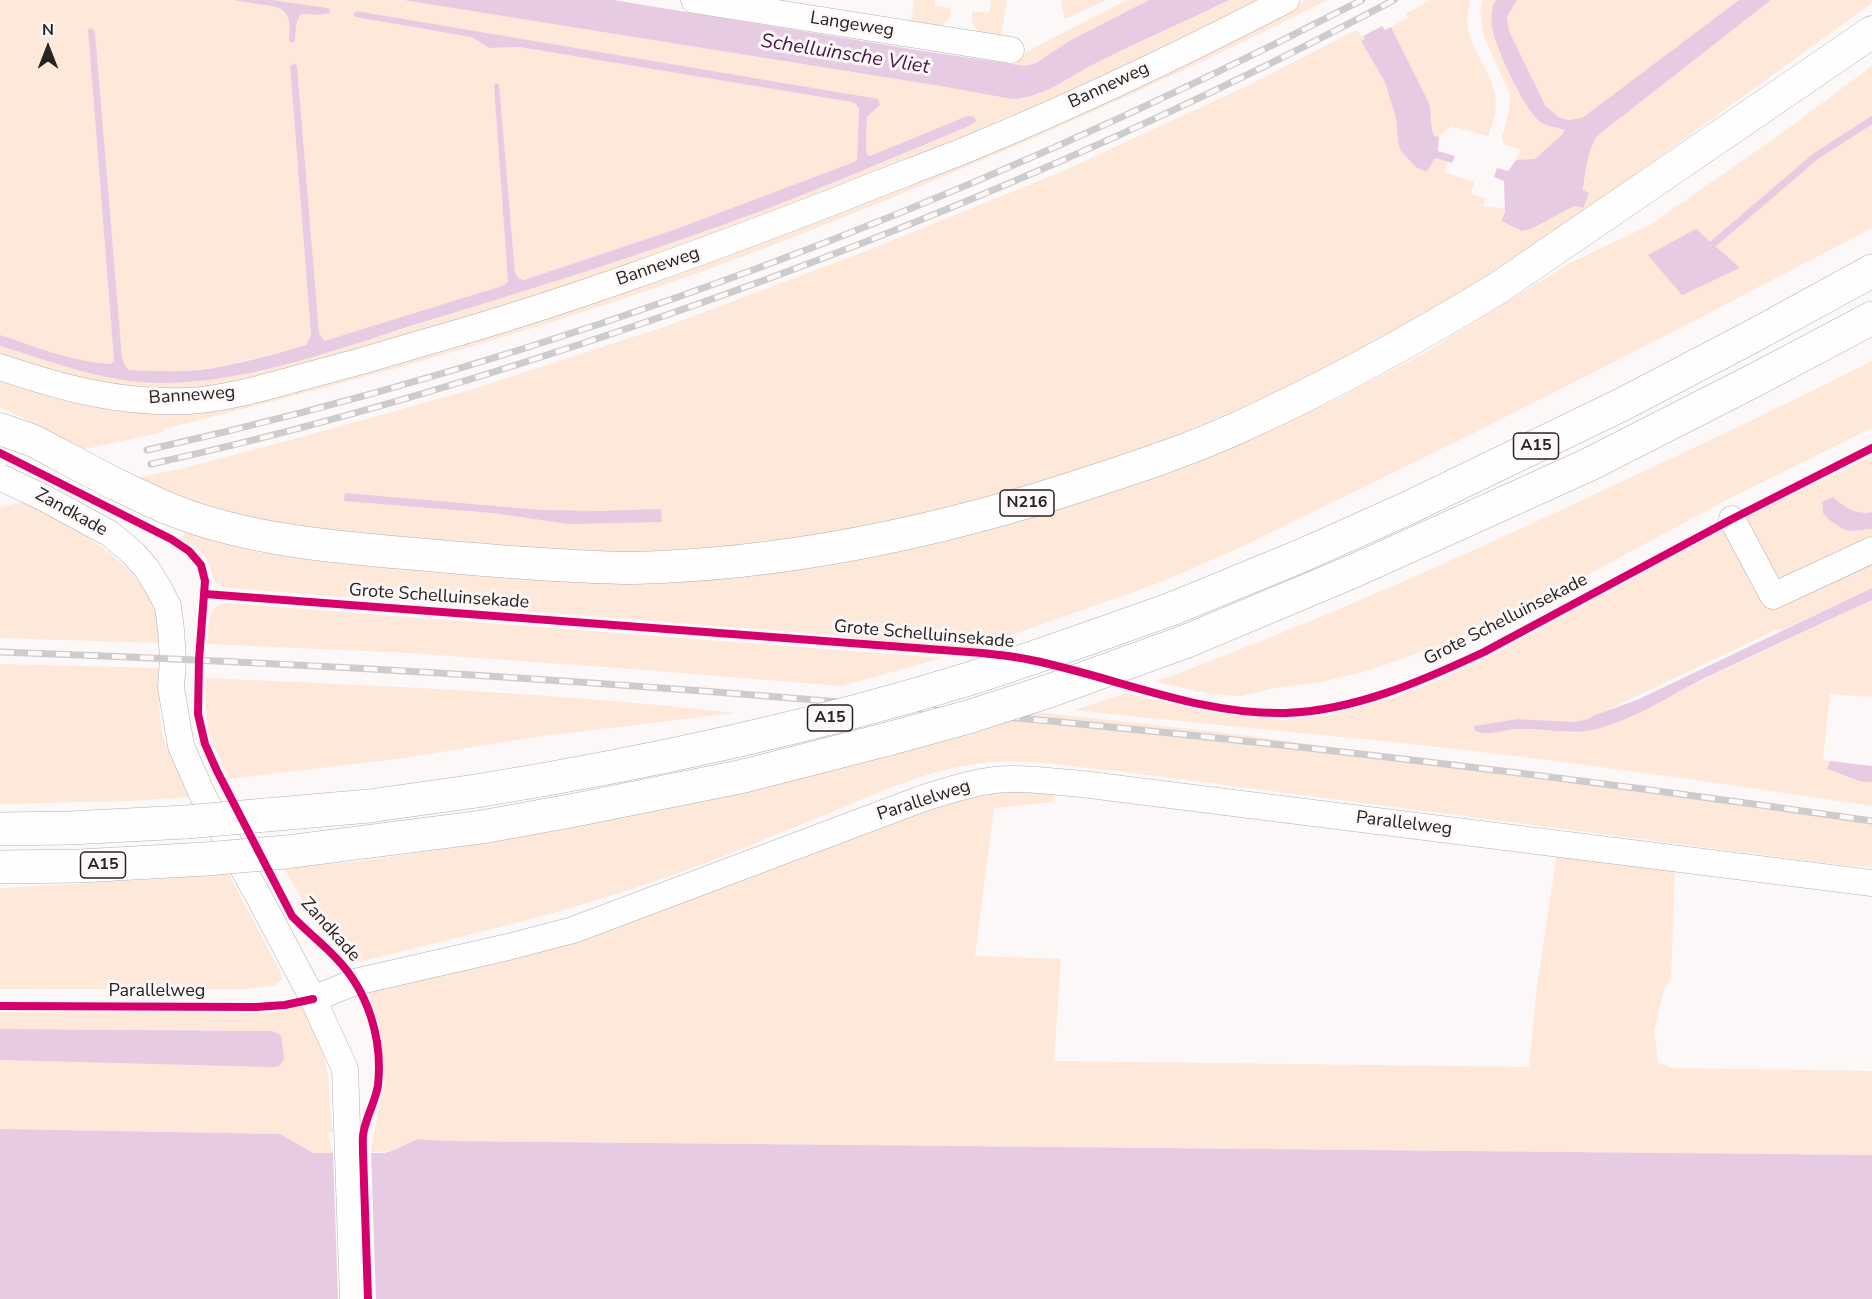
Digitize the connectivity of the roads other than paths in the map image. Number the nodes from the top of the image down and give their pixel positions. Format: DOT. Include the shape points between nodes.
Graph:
graph roads {
  1 [pos="694,0"];
  2 [pos="1286,0"];
  3 [pos="1872,30"];
  4 [pos="1011,50"];
  5 [pos="1867,270"];
  6 [pos="1872,318"];
  7 [pos="0,367"];
  8 [pos="0,429"];
  9 [pos="0,477"];
  10 [pos="1732,519"];
  11 [pos="1872,550"];
  12 [pos="0,829"];
  13 [pos="0,867"];
  14 [pos="1872,883"];
  15 [pos="313,999"];
  16 [pos="352,1299"];
  1 -- 4 [label="street, Langeweg"];
  2 -- 7 [label="street, Banneweg" via="1094,94 963,151 718,246 512,317 345,366 243,393 187,401 98,395"];
  3 -- 8 [label="main road, N216, bridge" via="1498,288 1354,372 1164,458 1004,510 922,530 754,559 630,568 515,563 365,549 290,540 173,511 34,441"];
  5 -- 12 [label="highway, A15, bridge" via="1623,404 1408,508 1174,608 972,678 734,742 476,791 369,806 186,822"];
  6 -- 13 [label="highway, A15, bridge" via="1588,465 1356,570 1187,641 968,717 669,793 482,827 206,859"];
  9 -- 15 [label="street, Zandkade, bridge" via="109,533 147,569 158,587 168,606 173,659 171,687 181,746 203,796"];
  10 -- 11 [label="street" via="1773,596"];
  14 -- 15 [label="street, Parallelweg" via="1106,787 991,780 921,799 573,930 355,982"];
  15 -- 16 [label="street, Zandkade" via="345,1069"];
}
